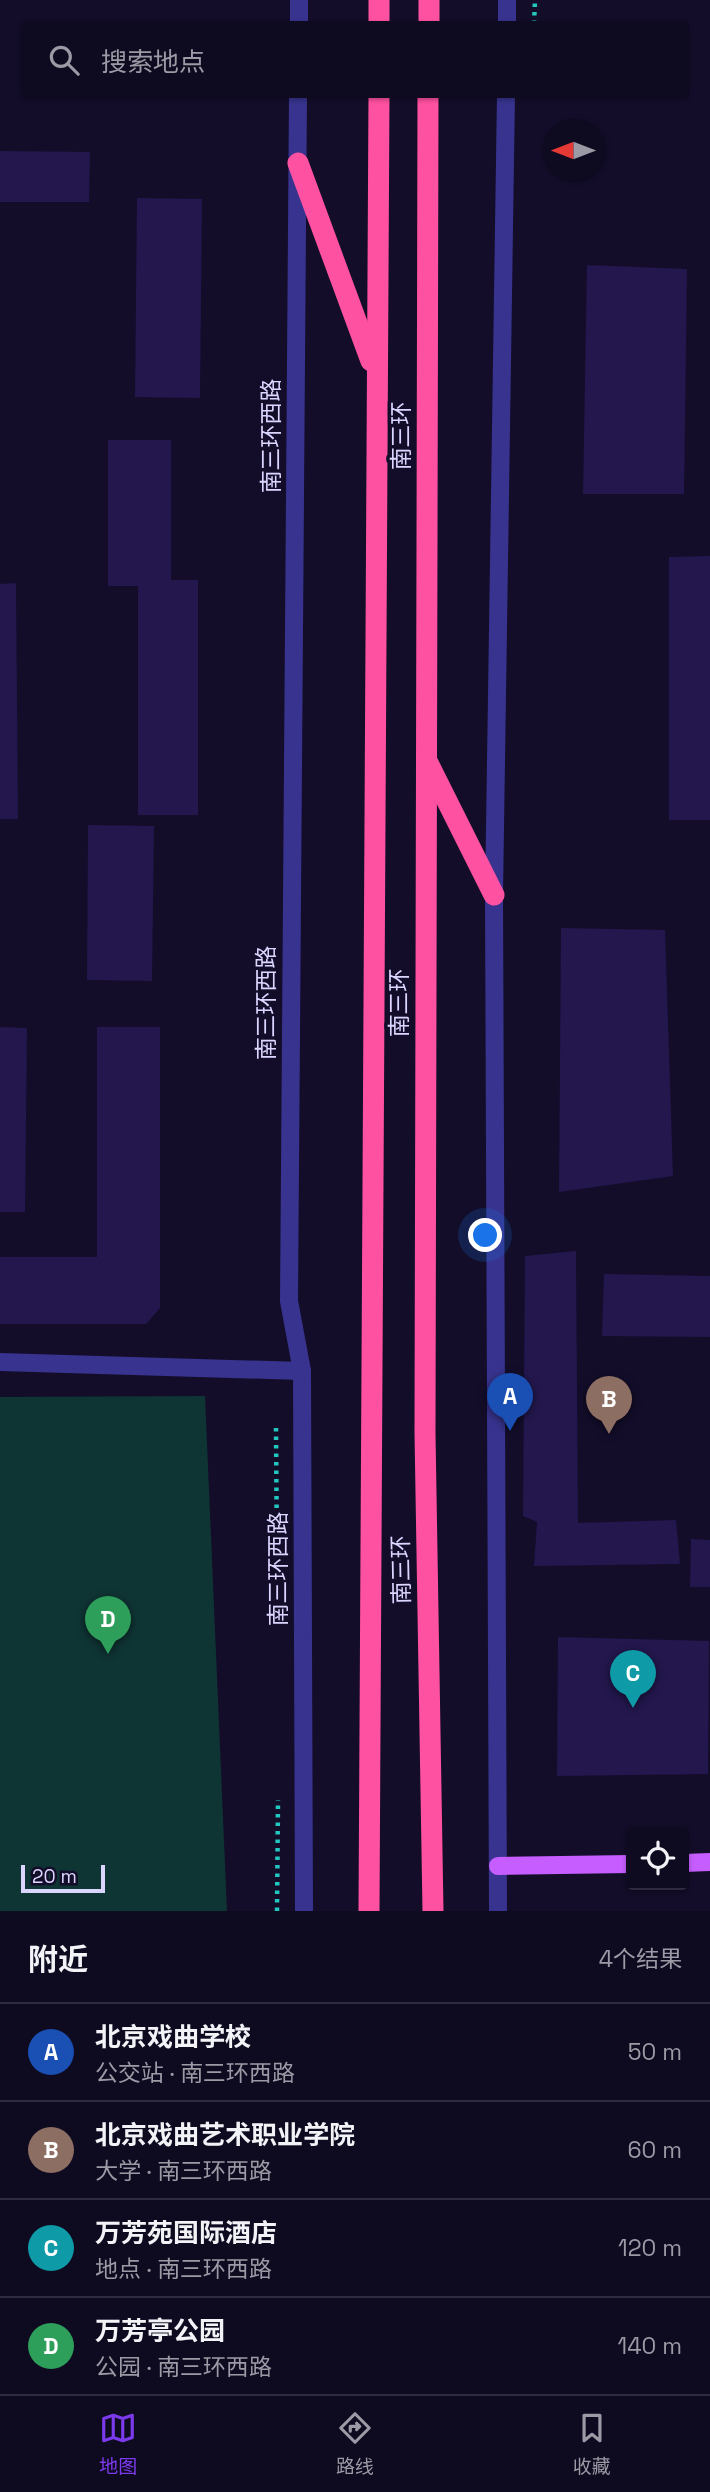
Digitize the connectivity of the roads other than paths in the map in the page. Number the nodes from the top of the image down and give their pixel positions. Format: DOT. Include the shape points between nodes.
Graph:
graph roads {
  1 [pos="299,0"];
  2 [pos="379,0"];
  3 [pos="429,0"];
  4 [pos="507,0"];
  5 [pos="299,21"];
  6 [pos="379,21"];
  7 [pos="429,21"];
  8 [pos="507,21"];
  9 [pos="298,98"];
  10 [pos="379,98"];
  11 [pos="428,98"];
  12 [pos="506,98"];
  13 [pos="298,163"];
  14 [pos="376,373"];
  15 [pos="426,758"];
  16 [pos="494,895"];
  17 [pos="0,1362"];
  18 [pos="302,1371"];
  19 [pos="710,1862"];
  20 [pos="689,1863"];
  21 [pos="626,1864"];
  22 [pos="498,1866"];
  23 [pos="304,1911"];
  24 [pos="369,1911"];
  25 [pos="433,1911"];
  26 [pos="498,1911"];
  1 -- 5 [label="street"];
  2 -- 6 [label="highway"];
  3 -- 7 [label="highway"];
  4 -- 8 [label="street"];
  9 -- 13 [label="street, 南三环西路"];
  10 -- 14 [label="highway, 南三环"];
  11 -- 15 [label="highway, 南三环"];
  12 -- 16 [label="street"];
  13 -- 14 [label="highway"];
  13 -- 18 [label="street, 南三环西路" via="289,1301"];
  14 -- 24 [label="highway, 南三环"];
  15 -- 16 [label="highway"];
  15 -- 25 [label="highway, 南三环" via="425,1433"];
  16 -- 22 [label="street"];
  17 -- 18 [label="street"];
  18 -- 23 [label="street, 南三环西路"];
  19 -- 20 [label="main road"];
  21 -- 22 [label="main road"];
  22 -- 26 [label="street"];
}
